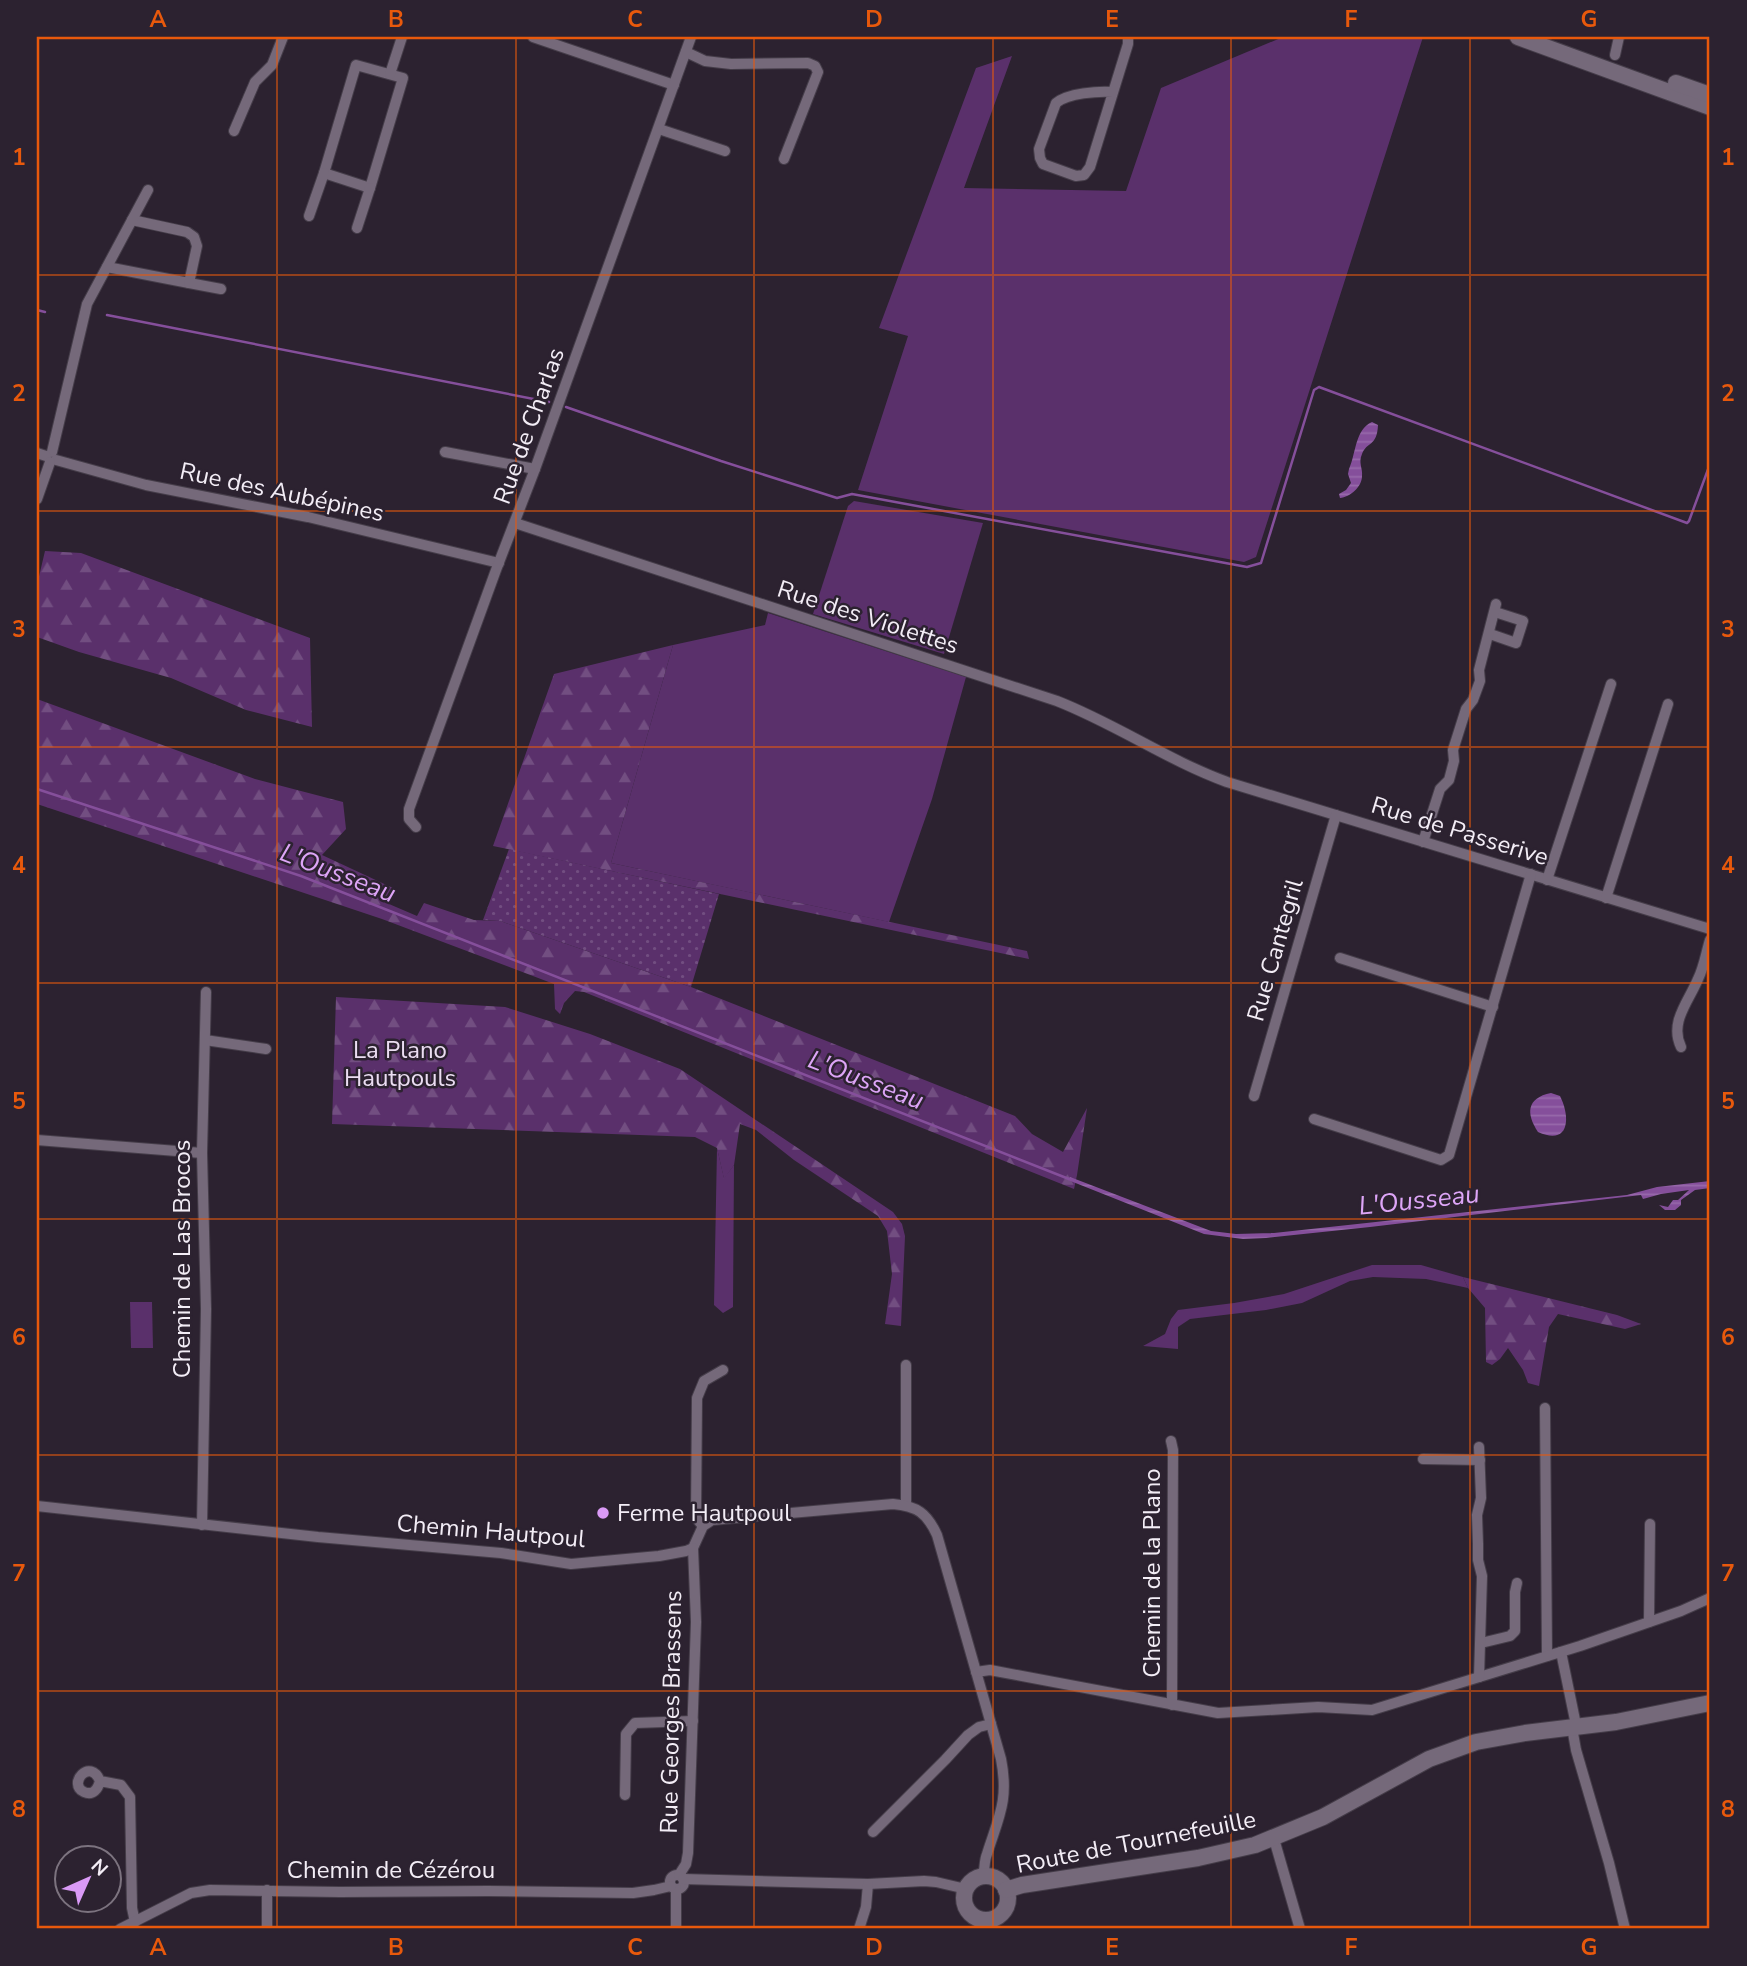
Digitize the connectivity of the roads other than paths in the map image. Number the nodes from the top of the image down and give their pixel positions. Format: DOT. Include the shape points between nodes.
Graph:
graph roads {
  1 [pos="283,37"];
  2 [pos="402,37"];
  3 [pos="533,37"];
  4 [pos="691,37"];
  5 [pos="1128,37"];
  6 [pos="1518,37"];
  7 [pos="1542,37"];
  8 [pos="1619,37"];
  9 [pos="686,52"];
  10 [pos="1615,55"];
  11 [pos="390,74"];
  12 [pos="674,85"];
  13 [pos="1113,92"];
  14 [pos="1710,95"];
  15 [pos="1710,107"];
  16 [pos="659,129"];
  17 [pos="234,131"];
  18 [pos="725,151"];
  19 [pos="785,159"];
  20 [pos="324,173"];
  21 [pos="370,188"];
  22 [pos="148,190"];
  23 [pos="309,216"];
  24 [pos="132,220"];
  25 [pos="357,228"];
  26 [pos="107,267"];
  27 [pos="189,283"];
  28 [pos="221,289"];
  29 [pos="445,452"];
  30 [pos="48,457"];
  31 [pos="535,469"];
  32 [pos="37,499"];
  33 [pos="515,523"];
  34 [pos="499,563"];
  35 [pos="1490,634"];
  36 [pos="1611,684"];
  37 [pos="1668,704"];
  38 [pos="1198,771"];
  39 [pos="1336,815"];
  40 [pos="416,827"];
  41 [pos="1423,842"];
  42 [pos="1531,874"];
  43 [pos="1547,880"];
  44 [pos="1606,898"];
  45 [pos="1710,929"];
  46 [pos="1710,940"];
  47 [pos="1340,958"];
  48 [pos="206,992"];
  49 [pos="1493,1007"];
  50 [pos="205,1040"];
  51 [pos="1681,1047"];
  52 [pos="266,1049"];
  53 [pos="1254,1096"];
  54 [pos="1314,1119"];
  55 [pos="37,1140"];
  56 [pos="202,1153"];
  57 [pos="906,1365"];
  58 [pos="723,1370"];
  59 [pos="1545,1408"];
  60 [pos="1171,1441"];
  61 [pos="1479,1447"];
  62 [pos="1423,1459"];
  63 [pos="1480,1460"];
  64 [pos="906,1505"];
  65 [pos="37,1506"];
  66 [pos="1650,1524"];
  67 [pos="202,1525"];
  68 [pos="703,1526"];
  69 [pos="693,1548"];
  70 [pos="1517,1583"];
  71 [pos="1710,1598"];
  72 [pos="1649,1622"];
  73 [pos="1481,1643"];
  74 [pos="1561,1652"];
  75 [pos="1547,1656"];
  76 [pos="976,1672"];
  77 [pos="1479,1677"];
  78 [pos="1710,1703"];
  79 [pos="1172,1705"];
  80 [pos="693,1721"];
  81 [pos="991,1724"];
  82 [pos="1574,1727"];
  83 [pos="100,1781"];
  84 [pos="625,1795"];
  85 [pos="873,1832"];
  86 [pos="1274,1839"];
  87 [pos="983,1876"];
  88 [pos="681,1877"];
  89 [pos="868,1884"];
  90 [pos="673,1887"];
  91 [pos="966,1889"];
  92 [pos="267,1890"];
  93 [pos="1006,1890"];
  94 [pos="135,1922"];
  95 [pos="972,1923"];
  96 [pos="120,1929"];
  97 [pos="267,1929"];
  98 [pos="676,1929"];
  99 [pos="859,1929"];
  100 [pos="1300,1929"];
  101 [pos="1625,1929"];
  1 -- 17 [label="street" via="272,65 255,82"];
  2 -- 11 [label="street"];
  3 -- 12 [label="street"];
  4 -- 9 [label="street, Rue de Charlas"];
  5 -- 13 [label="street"];
  6 -- 15 [label="street"];
  7 -- 14 [label="street"];
  8 -- 10 [label="street"];
  9 -- 12 [label="street, Rue de Charlas"];
  9 -- 19 [label="street" via="705,61 732,64 815,66 818,72"];
  11 -- 20 [label="street" via="356,65"];
  11 -- 21 [label="street" via="403,78"];
  12 -- 16 [label="street, Rue de Charlas"];
  13 -- 13 [label="street" via="1084,174 1076,176 1044,164 1039,149 1056,103 1062,97"];
  16 -- 18 [label="street"];
  16 -- 31 [label="street, Rue de Charlas"];
  20 -- 21 [label="street"];
  20 -- 23 [label="street"];
  21 -- 25 [label="street"];
  22 -- 24 [label="street"];
  24 -- 26 [label="street"];
  24 -- 27 [label="street" via="194,237 197,246"];
  26 -- 27 [label="street"];
  26 -- 30 [label="street" via="87,304"];
  27 -- 28 [label="street"];
  29 -- 31 [label="street"];
  30 -- 32 [label="street"];
  30 -- 34 [label="street, Rue des Aubépines" via="146,485 308,517"];
  31 -- 33 [label="street, Rue de Charlas"];
  33 -- 34 [label="street, Rue de Charlas"];
  33 -- 38 [label="street, Rue des Violettes" via="1057,701"];
  34 -- 40 [label="street, Rue de Charlas" via="410,808 409,819"];
  35 -- 35 [label="street" via="1496,608 1523,621 1516,643"];
  35 -- 41 [label="street" via="1480,681 1466,709 1448,780 1440,789"];
  36 -- 43 [label="street"];
  37 -- 44 [label="street"];
  38 -- 39 [label="street, Rue de Passerive"];
  39 -- 41 [label="street, Rue de Passerive"];
  39 -- 53 [label="street, Rue Cantegril"];
  41 -- 42 [label="street, Rue de Passerive"];
  42 -- 43 [label="street, Rue de Passerive"];
  42 -- 49 [label="street"];
  43 -- 44 [label="street, Rue de Passerive"];
  44 -- 45 [label="street, Rue de Passerive"];
  46 -- 51 [label="street" via="1676,1030"];
  47 -- 49 [label="street"];
  48 -- 50 [label="street, Chemin de Las Brocos"];
  49 -- 54 [label="street" via="1449,1155 1441,1160"];
  50 -- 52 [label="street"];
  50 -- 56 [label="street, Chemin de Las Brocos"];
  55 -- 56 [label="street"];
  56 -- 67 [label="street, Chemin de Las Brocos" via="206,1309"];
  57 -- 64 [label="street"];
  58 -- 68 [label="street" via="704,1381 697,1398 696,1518"];
  59 -- 75 [label="street"];
  60 -- 79 [label="street, Chemin de la Plano"];
  61 -- 63 [label="street"];
  62 -- 63 [label="street"];
  63 -- 73 [label="street"];
  64 -- 68 [label="street" via="731,1518"];
  64 -- 76 [label="street" via="921,1511 937,1535"];
  65 -- 67 [label="street, Chemin Hautpoul"];
  66 -- 72 [label="street"];
  67 -- 69 [label="street, Chemin Hautpoul" via="501,1553 571,1564 659,1556"];
  68 -- 69 [label="street"];
  69 -- 80 [label="street, Rue Georges Brassens"];
  70 -- 73 [label="street" via="1515,1631"];
  71 -- 72 [label="street"];
  72 -- 74 [label="street"];
  73 -- 77 [label="street"];
  74 -- 75 [label="street"];
  74 -- 82 [label="street"];
  75 -- 77 [label="street"];
  76 -- 79 [label="street"];
  76 -- 81 [label="street"];
  77 -- 79 [label="street" via="1372,1710 1318,1707 1218,1713"];
  78 -- 82 [label="street, Route de Tournefeuille"];
  80 -- 84 [label="street" via="635,1723 626,1734"];
  80 -- 88 [label="street, Rue Georges Brassens" via="688,1858"];
  81 -- 85 [label="street" via="968,1735"];
  81 -- 87 [label="street" via="1005,1793"];
  82 -- 86 [label="street, Route de Tournefeuille" via="1497,1737 1451,1750"];
  82 -- 101 [label="street" via="1576,1751"];
  83 -- 94 [label="street" via="121,1785 130,1797"];
  86 -- 93 [label="street, Route de Tournefeuille" via="1198,1858"];
  86 -- 100 [label="street"];
  87 -- 91 [label="street"];
  87 -- 93 [label="street" via="996,1878"];
  88 -- 89 [label="street"];
  88 -- 90 [label="street, Rue Georges Brassens" via="670,1879"];
  89 -- 91 [label="street" via="924,1881"];
  89 -- 99 [label="street"];
  90 -- 92 [label="street, Chemin de Cézérou" via="633,1893"];
  90 -- 98 [label="street"];
  91 -- 95 [label="street" via="965,1905"];
  92 -- 94 [label="street, Chemin de Cézérou" via="195,1892"];
  92 -- 97 [label="street"];
  93 -- 95 [label="street" via="1007,1905 1000,1914"];
  94 -- 96 [label="street, Chemin de Cézérou"];
}
